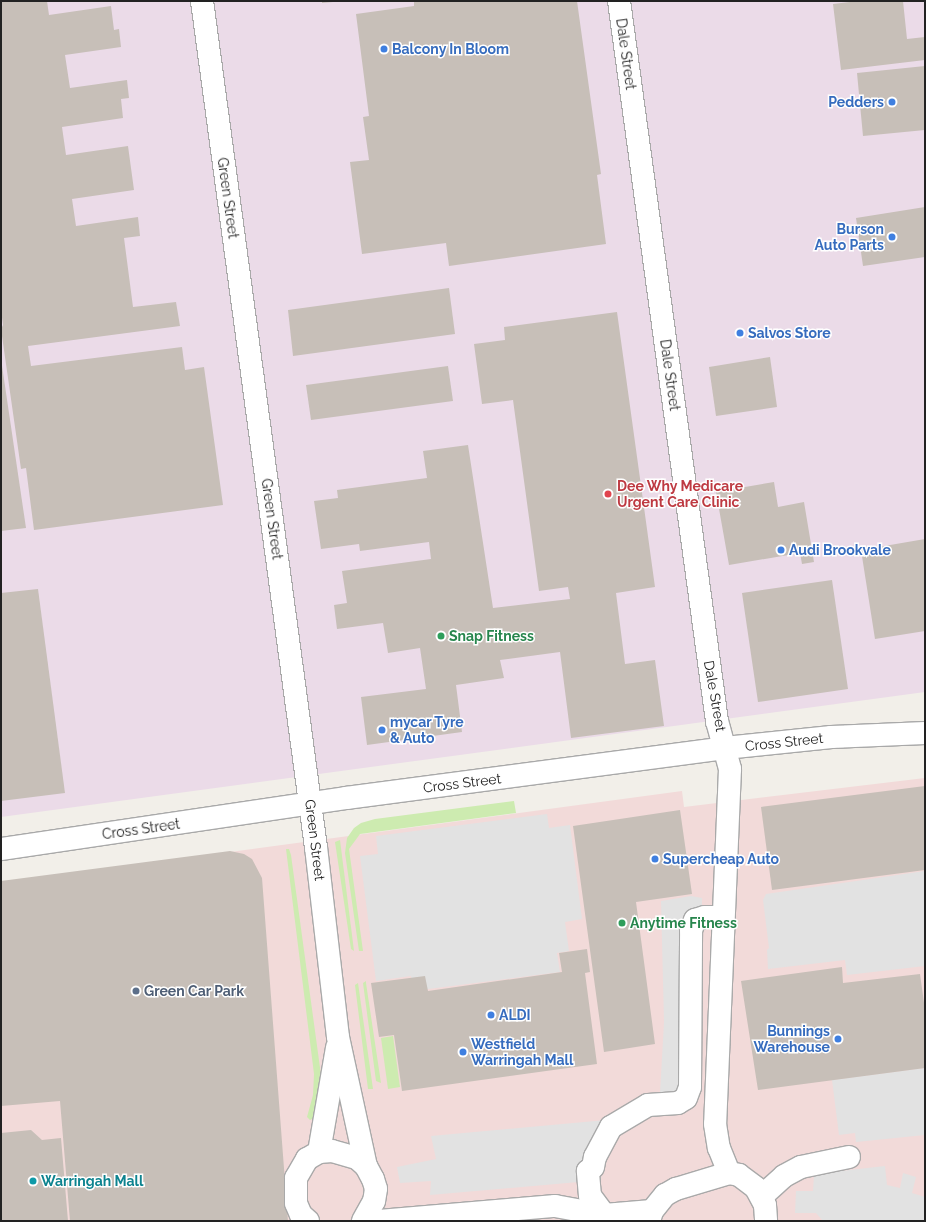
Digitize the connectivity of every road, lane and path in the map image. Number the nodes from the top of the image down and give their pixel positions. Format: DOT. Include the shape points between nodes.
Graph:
graph roads {
  1 [pos="202,1"];
  2 [pos="619,1"];
  3 [pos="925,733"];
  4 [pos="725,748"];
  5 [pos="310,804"];
  6 [pos="1,849"];
  7 [pos="724,917"];
  8 [pos="338,1037"];
  9 [pos="319,1152"];
  10 [pos="849,1157"];
  11 [pos="366,1166"];
  12 [pos="729,1173"];
  13 [pos="762,1196"];
  14 [pos="297,1209"];
  15 [pos="651,1216"];
  16 [pos="606,1218"];
  17 [pos="363,1221"];
  18 [pos="378,1221"];
  19 [pos="766,1221"];
  1 -- 5 [label="street, Green Street"];
  2 -- 4 [label="street, Dale Street" via="717,721"];
  3 -- 4 [label="street, Cross Street" via="831,737"];
  4 -- 5 [label="street, Cross Street"];
  4 -- 7 [label="street, Dale Street" via="730,769"];
  5 -- 6 [label="street, Cross Street"];
  5 -- 8 [label="street, Green Street"];
  7 -- 12 [label="street, Dale Street" via="715,1124 719,1148"];
  7 -- 16 [label="street" via="695,920 691,930 690,1087 686,1098 678,1103 648,1105 611,1127 595,1157 594,1167 588,1171 590,1196"];
  8 -- 9 [label="street, Green Street"];
  8 -- 11 [label="street, Green Street"];
  9 -- 11 [label="street" via="346,1153"];
  9 -- 14 [label="street" via="307,1160 296,1178"];
  10 -- 13 [label="street" via="801,1167 784,1176"];
  11 -- 17 [label="street, Green Street" via="376,1189 370,1213"];
  12 -- 13 [label="street" via="749,1181"];
  12 -- 15 [label="street" via="676,1189 666,1195"];
  13 -- 19 [label="street"];
  15 -- 16 [label="street"];
  16 -- 18 [label="street" via="555,1206"];
}
